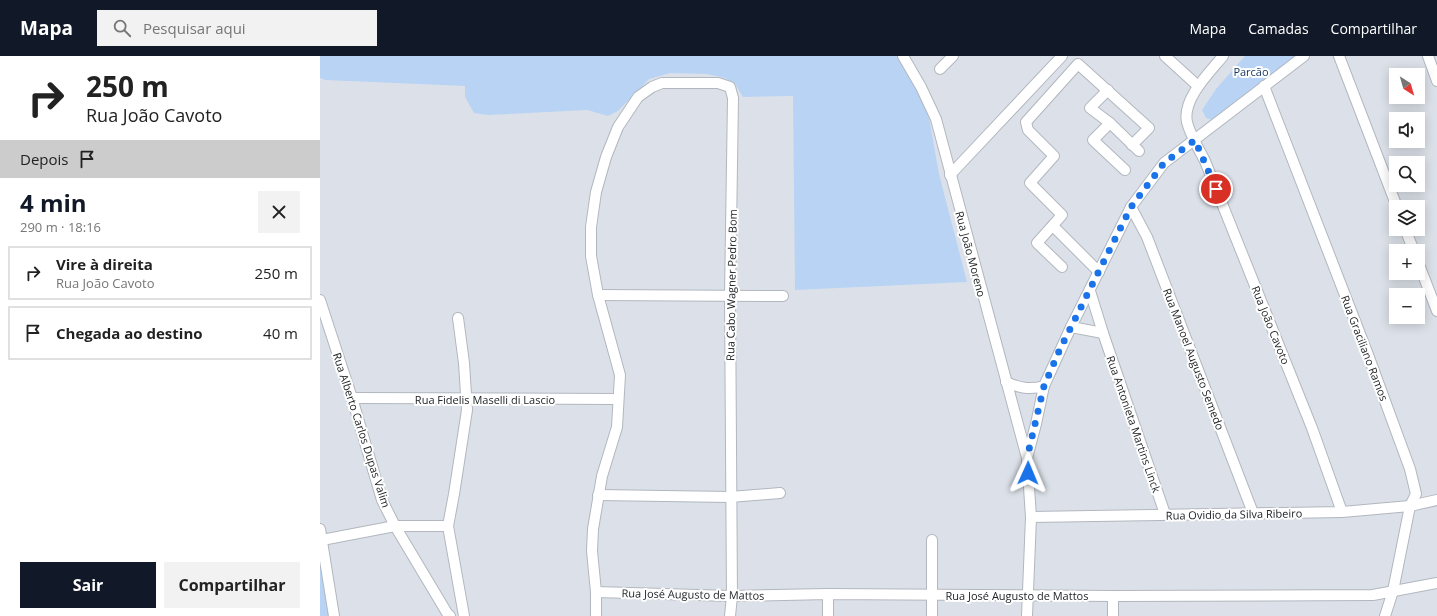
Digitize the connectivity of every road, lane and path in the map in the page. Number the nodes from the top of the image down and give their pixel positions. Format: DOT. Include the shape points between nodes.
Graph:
graph roads {
  1 [pos="903,56"];
  2 [pos="953,56"];
  3 [pos="1062,56"];
  4 [pos="1165,56"];
  5 [pos="1223,56"];
  6 [pos="1304,56"];
  7 [pos="1339,56"];
  8 [pos="1428,56"];
  9 [pos="940,69"];
  10 [pos="1437,82"];
  11 [pos="1198,86"];
  12 [pos="1264,86"];
  13 [pos="1108,90"];
  14 [pos="1110,123"];
  15 [pos="1195,140"];
  16 [pos="1125,170"];
  17 [pos="950,175"];
  18 [pos="1394,200"];
  19 [pos="1131,207"];
  20 [pos="1053,226"];
  21 [pos="1062,267"];
  22 [pos="1099,272"];
  23 [pos="1425,280"];
  24 [pos="1090,291"];
  25 [pos="598,295"];
  26 [pos="730,296"];
  27 [pos="783,296"];
  28 [pos="320,300"];
  29 [pos="1437,311"];
  30 [pos="458,318"];
  31 [pos="323,322"];
  32 [pos="1071,327"];
  33 [pos="1102,333"];
  34 [pos="1006,382"];
  35 [pos="1044,386"];
  36 [pos="352,398"];
  37 [pos="618,399"];
  38 [pos="467,400"];
  39 [pos="1027,458"];
  40 [pos="780,493"];
  41 [pos="598,495"];
  42 [pos="730,497"];
  43 [pos="1437,500"];
  44 [pos="1410,506"];
  45 [pos="1342,512"];
  46 [pos="1253,513"];
  47 [pos="1165,514"];
  48 [pos="1031,517"];
  49 [pos="395,526"];
  50 [pos="448,526"];
  51 [pos="320,530"];
  52 [pos="322,540"];
  53 [pos="932,540"];
  54 [pos="1437,583"];
  55 [pos="1393,591"];
  56 [pos="596,592"];
  57 [pos="828,594"];
  58 [pos="931,594"];
  59 [pos="1028,594"];
  60 [pos="732,596"];
  61 [pos="1113,596"];
  62 [pos="334,616"];
  63 [pos="450,616"];
  64 [pos="464,616"];
  65 [pos="596,616"];
  66 [pos="730,616"];
  67 [pos="828,616"];
  68 [pos="932,616"];
  69 [pos="1027,616"];
  70 [pos="1113,616"];
  71 [pos="1385,616"];
  1 -- 17 [label="street, Rua João Moreno" via="936,119"];
  2 -- 9 [label="street"];
  3 -- 17 [label="street"];
  4 -- 11 [label="street"];
  5 -- 11 [label="street, Rua João Cavoto"];
  6 -- 12 [label="street"];
  7 -- 18 [label="street"];
  8 -- 10 [label="street"];
  11 -- 15 [label="street, Rua João Cavoto" via="1190,99 1187,121"];
  12 -- 15 [label="street"];
  12 -- 44 [label="street, Rua Graciliano Ramos" via="1410,469 1416,494"];
  13 -- 14 [label="street" via="1090,108"];
  13 -- 14 [label="street" via="1149,128 1135,148"];
  13 -- 20 [label="street" via="1078,64 1026,122 1028,130 1054,156 1030,183 1062,215"];
  14 -- 16 [label="street" via="1093,140"];
  15 -- 19 [label="street" via="1164,163"];
  15 -- 45 [label="street, Rua João Cavoto" via="1312,428"];
  17 -- 34 [label="street, Rua João Moreno"];
  19 -- 22 [label="street"];
  19 -- 46 [label="street, Rua Manoel Augusto Semedo" via="1147,237"];
  20 -- 21 [label="street" via="1037,244"];
  20 -- 22 [label="street"];
  22 -- 24 [label="street"];
  23 -- 29 [label="street"];
  24 -- 32 [label="street"];
  24 -- 33 [label="street, Rua Antonieta Martins Linck"];
  25 -- 26 [label="street"];
  25 -- 26 [label="street, Rua Cabo Wagner Pedro Bom" via="591,256 591,227 596,192 618,127 638,97 652,87 662,83 718,83 730,88 733,98"];
  25 -- 37 [label="street" via="620,376"];
  26 -- 27 [label="street"];
  26 -- 42 [label="street, Rua Cabo Wagner Pedro Bom"];
  28 -- 31 [label="street, Rua Alberto Carlos Dupas Valim"];
  30 -- 38 [label="street"];
  31 -- 36 [label="street, Rua Alberto Carlos Dupas Valim"];
  32 -- 33 [label="street"];
  32 -- 35 [label="street"];
  33 -- 47 [label="street, Rua Antonieta Martins Linck"];
  34 -- 35 [label="street" via="1026,389"];
  34 -- 39 [label="street, Rua João Moreno"];
  35 -- 39 [label="street"];
  36 -- 38 [label="street, Rua Fidelis Maselli di Lascio"];
  36 -- 49 [label="street, Rua Alberto Carlos Dupas Valim" via="382,500"];
  37 -- 38 [label="street, Rua Fidelis Maselli di Lascio"];
  37 -- 41 [label="street" via="617,427"];
  38 -- 50 [label="street" via="465,429"];
  39 -- 48 [label="street"];
  40 -- 42 [label="street"];
  41 -- 42 [label="street"];
  41 -- 56 [label="street" via="592,551"];
  42 -- 60 [label="street, Rua Cabo Wagner Pedro Bom"];
  43 -- 44 [label="street, Rua Ovidio da Silva Ribeiro"];
  44 -- 45 [label="street, Rua Ovidio da Silva Ribeiro"];
  44 -- 55 [label="street, Rua Graciliano Ramos"];
  45 -- 46 [label="street, Rua Ovidio da Silva Ribeiro"];
  46 -- 47 [label="street, Rua Ovidio da Silva Ribeiro"];
  47 -- 48 [label="street, Rua Ovidio da Silva Ribeiro"];
  48 -- 59 [label="street"];
  49 -- 50 [label="street"];
  49 -- 52 [label="street"];
  49 -- 63 [label="street, Rua Alberto Carlos Dupas Valim"];
  50 -- 64 [label="street"];
  51 -- 52 [label="street"];
  52 -- 62 [label="street"];
  53 -- 58 [label="street"];
  54 -- 55 [label="street, Rua José Augusto de Mattos"];
  55 -- 61 [label="street, Rua José Augusto de Mattos" via="1373,595"];
  55 -- 71 [label="street, Rua Graciliano Ramos"];
  56 -- 60 [label="street, Rua José Augusto de Mattos"];
  56 -- 65 [label="street"];
  57 -- 58 [label="street, Rua José Augusto de Mattos"];
  57 -- 60 [label="street, Rua José Augusto de Mattos"];
  57 -- 67 [label="street"];
  58 -- 59 [label="street, Rua José Augusto de Mattos"];
  58 -- 68 [label="street"];
  59 -- 61 [label="street, Rua José Augusto de Mattos"];
  59 -- 69 [label="street"];
  60 -- 66 [label="street, Rua Cabo Wagner Pedro Bom"];
  61 -- 70 [label="street"];
}
